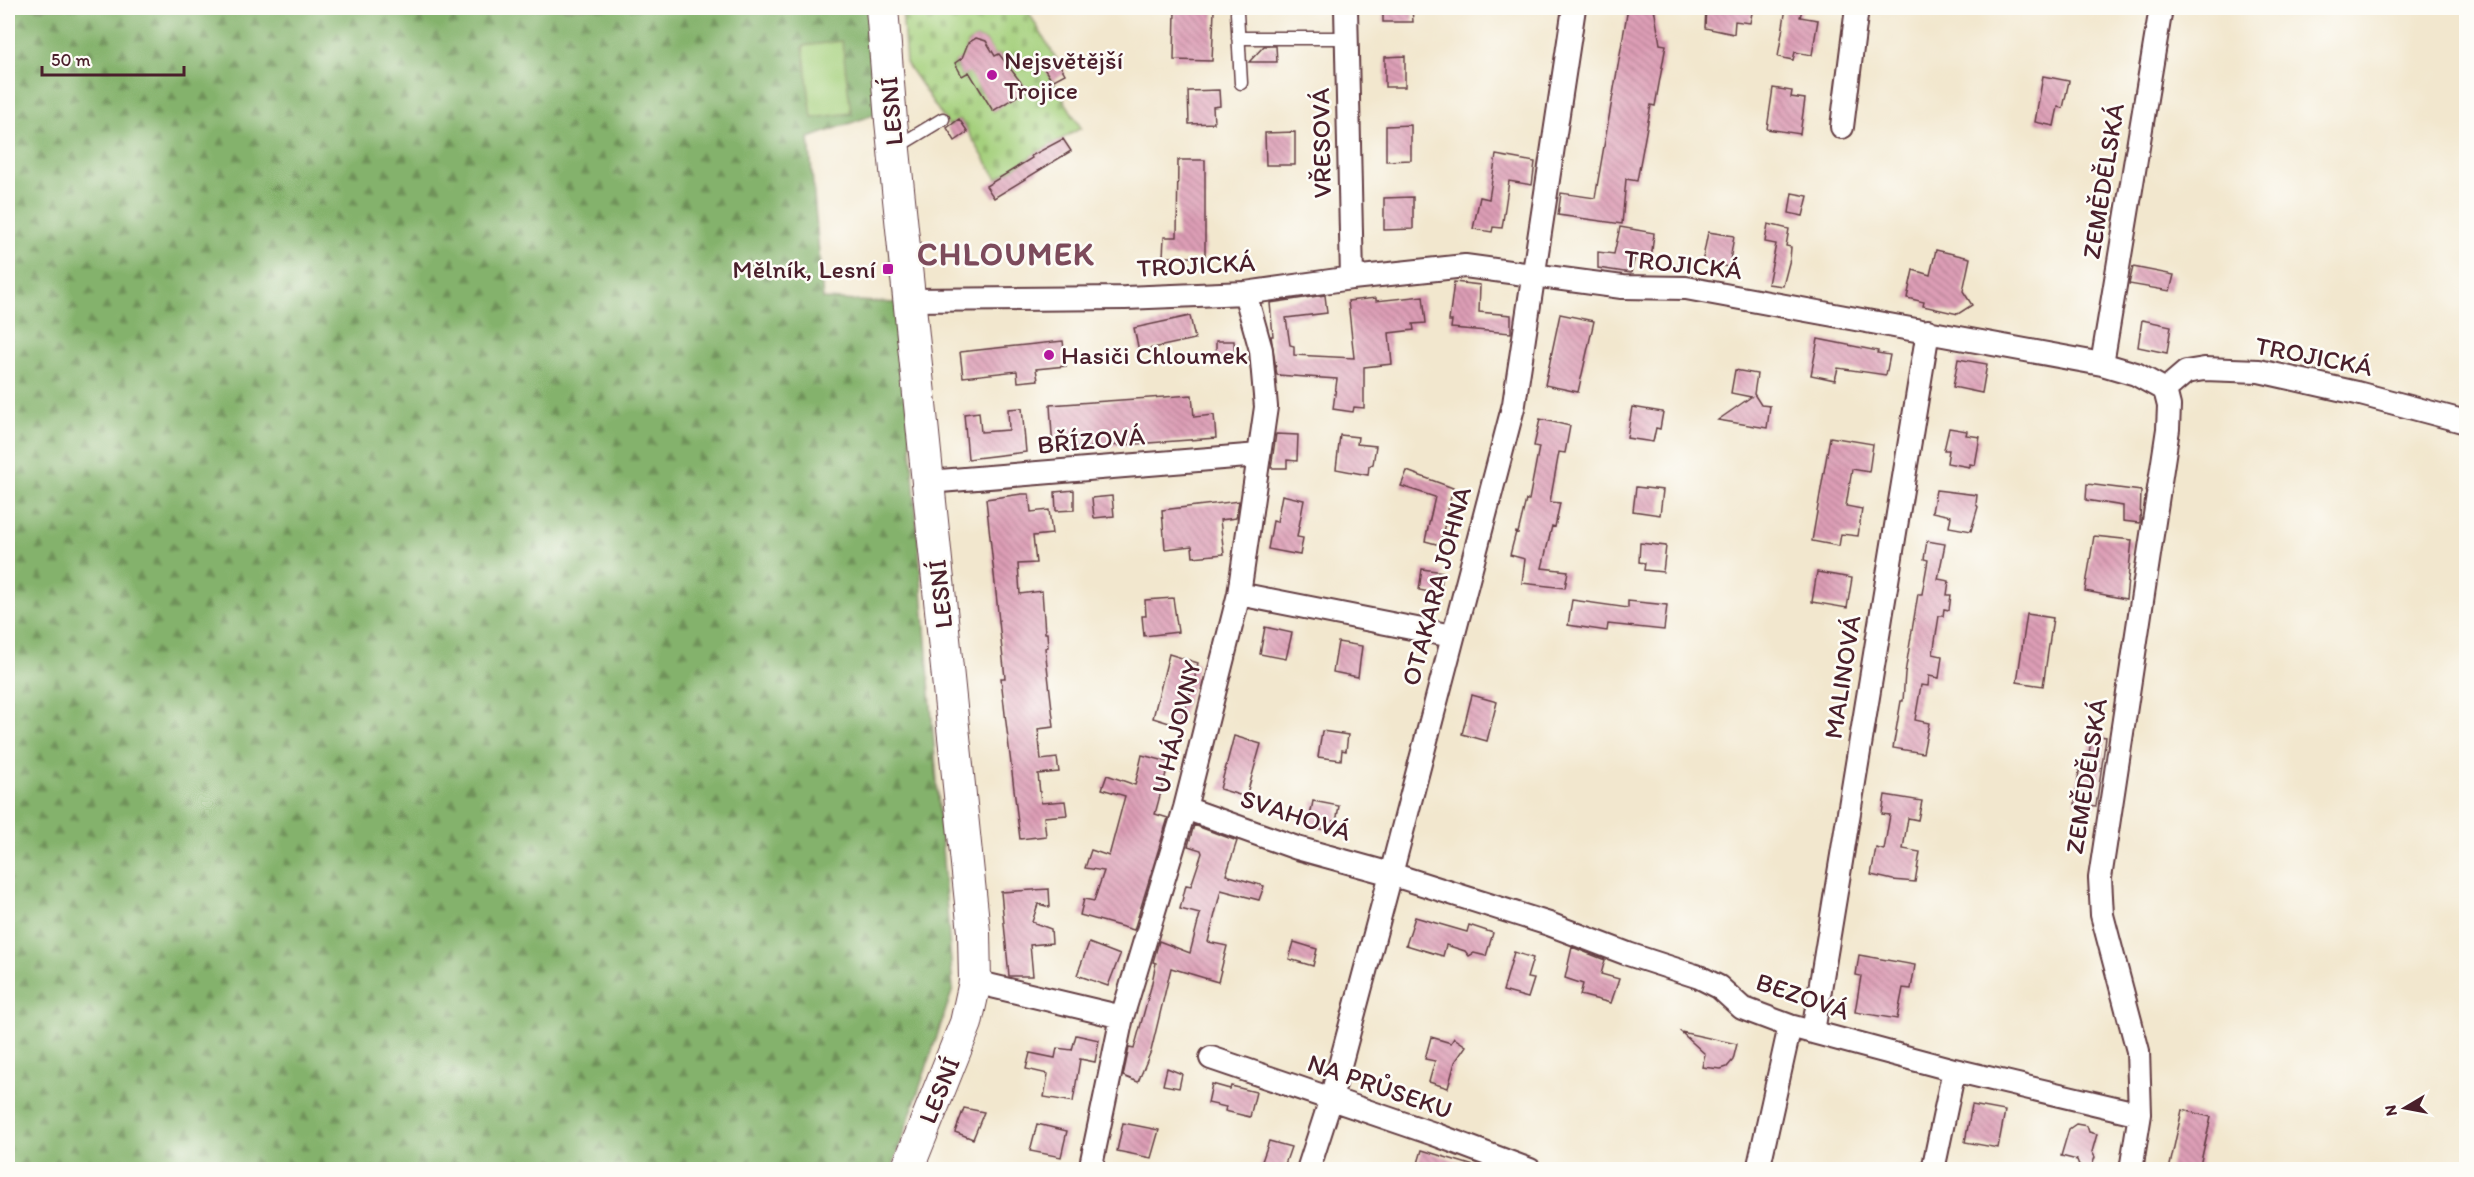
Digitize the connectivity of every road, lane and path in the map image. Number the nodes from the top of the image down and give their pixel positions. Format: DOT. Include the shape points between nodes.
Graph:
graph roads {
  1 [pos="882,8"];
  2 [pos="1346,8"];
  3 [pos="1574,8"];
  4 [pos="1857,8"];
  5 [pos="2161,8"];
  6 [pos="1237,13"];
  7 [pos="1238,38"];
  8 [pos="1348,38"];
  9 [pos="1241,83"];
  10 [pos="944,119"];
  11 [pos="1842,127"];
  12 [pos="894,149"];
  13 [pos="1532,274"];
  14 [pos="1352,278"];
  15 [pos="1245,293"];
  16 [pos="909,300"];
  17 [pos="1928,331"];
  18 [pos="2102,364"];
  19 [pos="2165,390"];
  20 [pos="2466,422"];
  21 [pos="1258,455"];
  22 [pos="928,482"];
  23 [pos="1239,594"];
  24 [pos="1452,636"];
  25 [pos="1185,808"];
  26 [pos="1391,874"];
  27 [pos="975,982"];
  28 [pos="1122,1017"];
  29 [pos="1791,1026"];
  30 [pos="1813,1032"];
  31 [pos="1211,1058"];
  32 [pos="1954,1070"];
  33 [pos="1331,1099"];
  34 [pos="2140,1114"];
  35 [pos="907,1170"];
  36 [pos="1090,1170"];
  37 [pos="1308,1170"];
  38 [pos="1530,1170"];
  39 [pos="1758,1170"];
  40 [pos="1933,1170"];
  41 [pos="2131,1170"];
  1 -- 12 [label="street, LESNÍ"];
  2 -- 8 [label="street, VŘESOVÁ"];
  3 -- 13 [label="street, OTAKARA JOHNA"];
  4 -- 11 [label="street"];
  5 -- 18 [label="street, ZEMĚDĚLSKÁ"];
  6 -- 7 [label="lane"];
  7 -- 8 [label="lane"];
  7 -- 9 [label="lane"];
  8 -- 14 [label="street, VŘESOVÁ"];
  10 -- 12 [label="lane"];
  12 -- 16 [label="street, LESNÍ"];
  13 -- 14 [label="street, TROJICKÁ" via="1464,266"];
  13 -- 17 [label="street, TROJICKÁ" via="1622,287 1686,288"];
  13 -- 24 [label="street, OTAKARA JOHNA" via="1514,404"];
  14 -- 15 [label="street, TROJICKÁ"];
  15 -- 16 [label="street, TROJICKÁ"];
  15 -- 21 [label="street, U HÁJOVNY" via="1261,350 1266,407"];
  16 -- 22 [label="street, LESNÍ"];
  17 -- 18 [label="street, TROJICKÁ"];
  17 -- 30 [label="street, MALINOVÁ"];
  18 -- 19 [label="street, TROJICKÁ" via="2136,374"];
  19 -- 20 [label="street, TROJICKÁ" via="2186,372 2259,370"];
  19 -- 34 [label="street, ZEMĚDĚLSKÁ" via="2168,429 2100,878 2102,915 2138,1051"];
  21 -- 22 [label="street, BŘÍZOVÁ"];
  21 -- 23 [label="street, U HÁJOVNY"];
  22 -- 27 [label="street, LESNÍ" via="974,933"];
  23 -- 24 [label="street"];
  23 -- 25 [label="street, U HÁJOVNY"];
  24 -- 26 [label="street, OTAKARA JOHNA"];
  25 -- 26 [label="street, SVAHOVÁ" via="1297,848"];
  25 -- 28 [label="street, U HÁJOVNY"];
  26 -- 29 [label="street, BEZOVÁ" via="1699,977 1719,987 1742,1008"];
  26 -- 33 [label="street, OTAKARA JOHNA"];
  27 -- 28 [label="street"];
  27 -- 35 [label="street, LESNÍ" via="966,1023"];
  28 -- 36 [label="street, U HÁJOVNY"];
  29 -- 30 [label="street, BEZOVÁ"];
  29 -- 39 [label="street"];
  30 -- 32 [label="street, BEZOVÁ"];
  31 -- 33 [label="street, NA PRŮSEKU"];
  32 -- 34 [label="street, BEZOVÁ"];
  32 -- 40 [label="street"];
  33 -- 37 [label="street, OTAKARA JOHNA"];
  33 -- 38 [label="street, NA PRŮSEKU"];
  34 -- 41 [label="street, ZEMĚDĚLSKÁ"];
}
